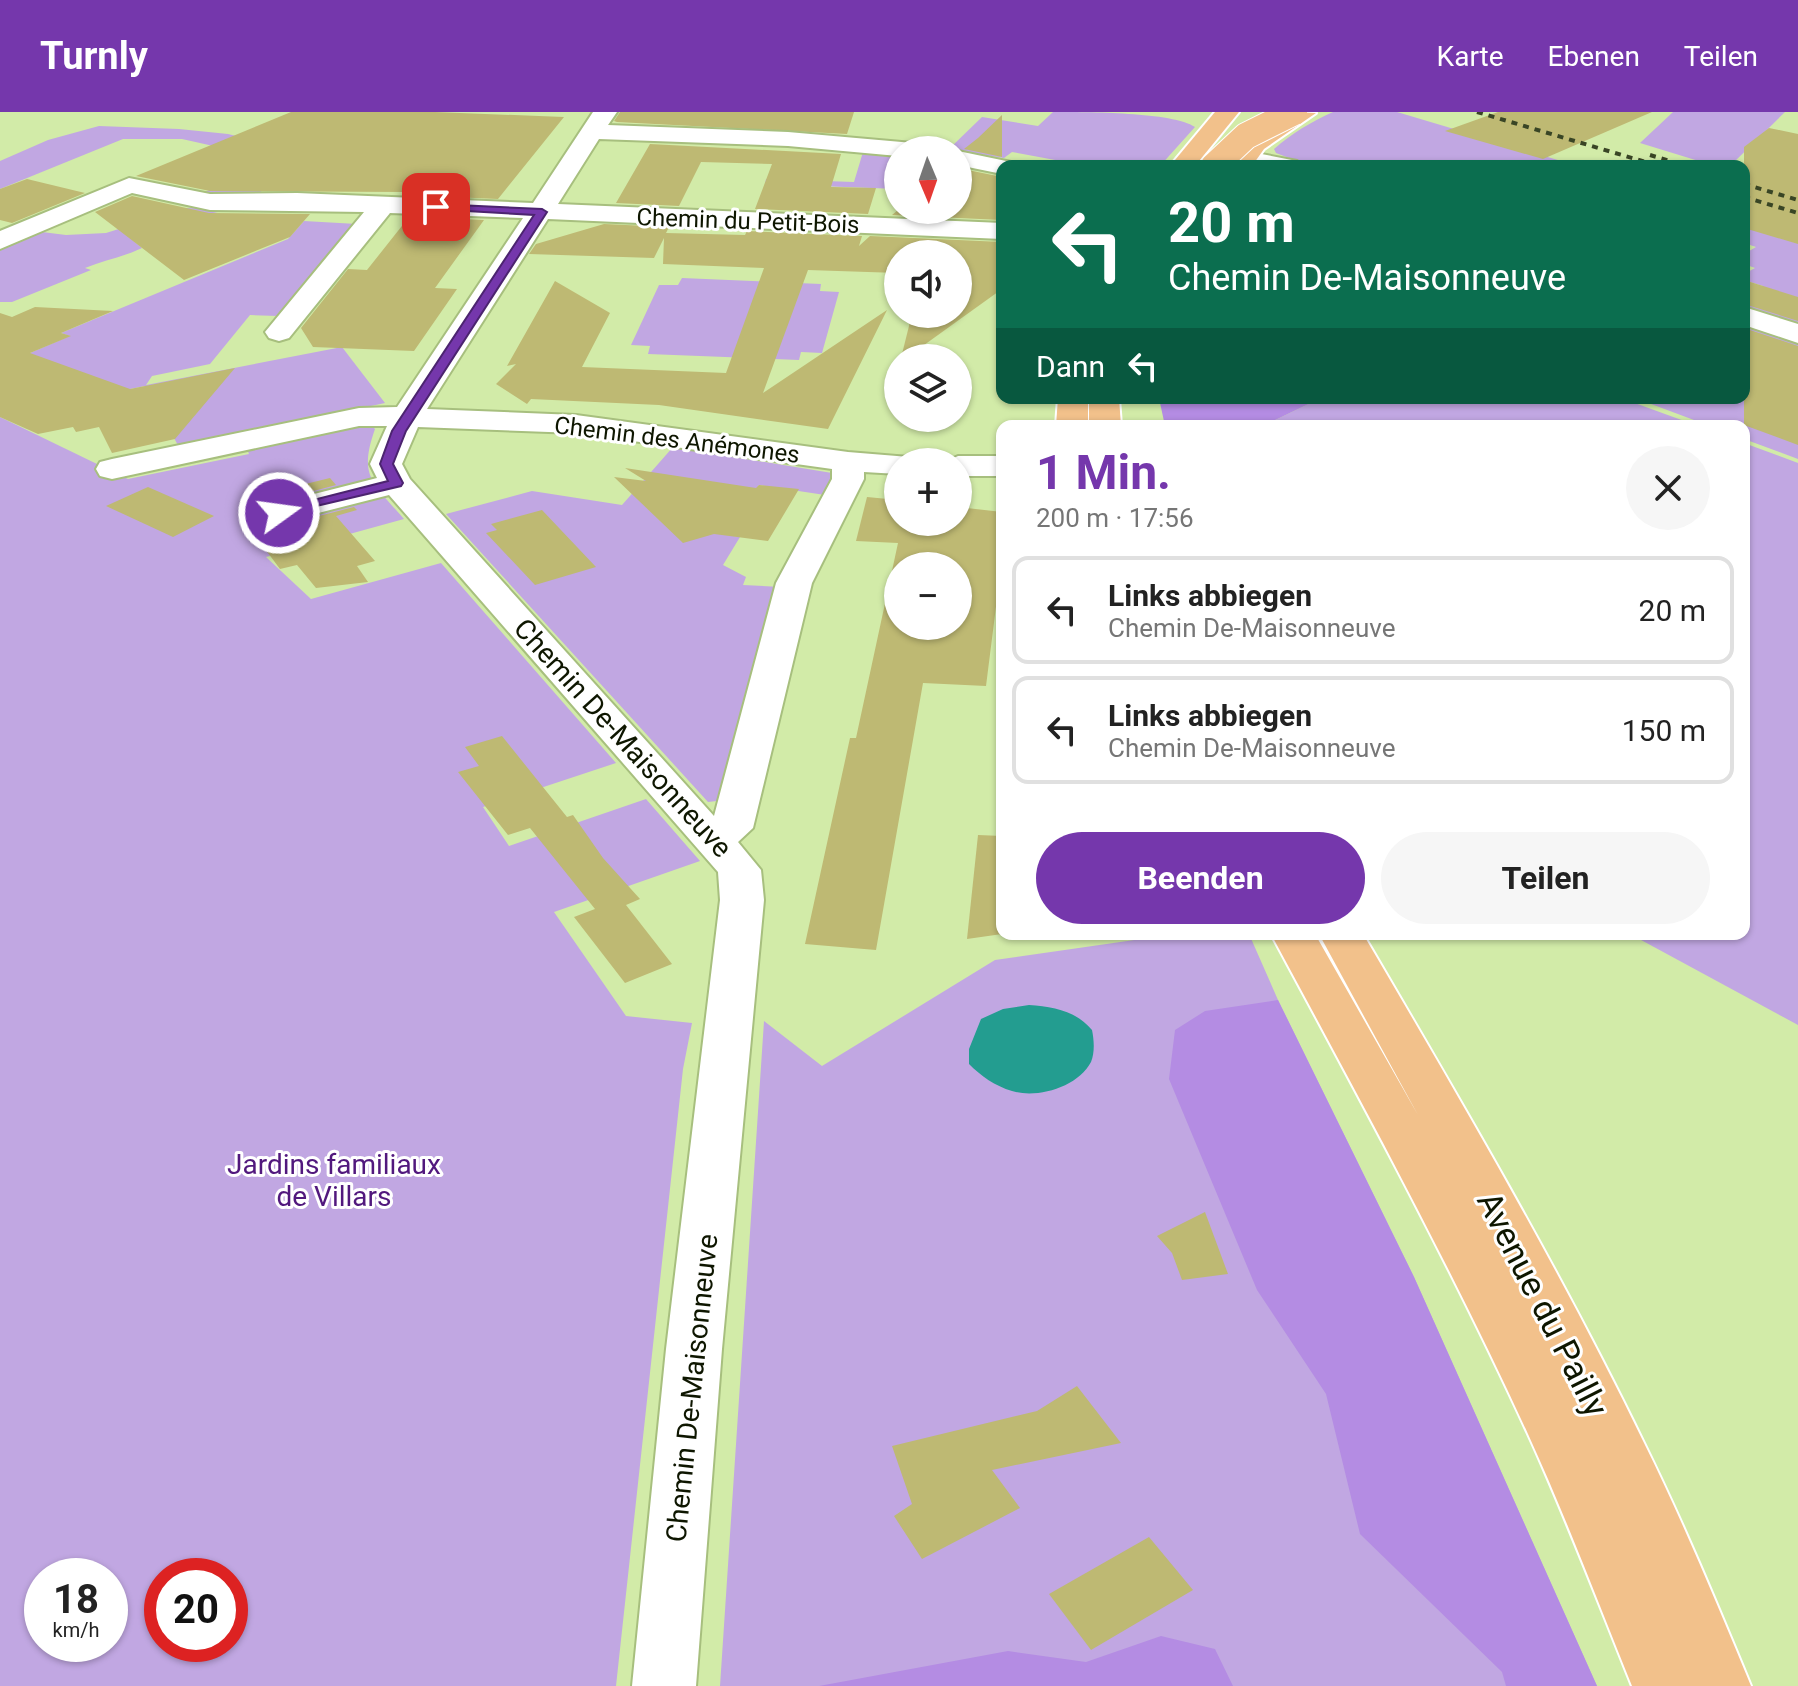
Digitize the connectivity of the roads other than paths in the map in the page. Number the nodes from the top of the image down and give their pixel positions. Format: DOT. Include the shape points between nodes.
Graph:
graph roads {
  1 [pos="1251,112"];
  2 [pos="1294,112"];
  3 [pos="1306,112"];
  4 [pos="1211,118"];
  5 [pos="599,122"];
  6 [pos="884,147"];
  7 [pos="1247,156"];
  8 [pos="1186,160"];
  9 [pos="1220,160"];
  10 [pos="972,161"];
  11 [pos="996,166"];
  12 [pos="383,205"];
  13 [pos="542,212"];
  14 [pos="996,231"];
  15 [pos="0,241"];
  16 [pos="1750,318"];
  17 [pos="279,332"];
  18 [pos="1798,334"];
  19 [pos="407,416"];
  20 [pos="848,462"];
  21 [pos="884,463"];
  22 [pos="972,466"];
  23 [pos="996,466"];
  24 [pos="112,469"];
  25 [pos="396,483"];
  26 [pos="279,513"];
  27 [pos="713,839"];
  28 [pos="1296,940"];
  29 [pos="1344,940"];
  30 [pos="664,1686"];
  31 [pos="1664,1686"];
  32 [pos="1719,1686"];
  1 -- 7 [label="main road"];
  2 -- 9 [label="main road, bridge" via="1246,136"];
  3 -- 7 [label="main road"];
  4 -- 8 [label="main road"];
  5 -- 6 [label="street"];
  5 -- 13 [label="street"];
  10 -- 11 [label="street"];
  12 -- 13 [label="street"];
  12 -- 15 [label="street" via="210,202 129,185"];
  12 -- 17 [label="street"];
  13 -- 14 [label="street, Chemin du Petit-Bois"];
  13 -- 19 [label="street"];
  16 -- 18 [label="street"];
  19 -- 20 [label="street, Chemin des Anémones" via="619,428"];
  19 -- 24 [label="street, Chemin des Anémones" via="359,417"];
  19 -- 25 [label="street" via="386,464"];
  20 -- 21 [label="street, Chemin des Anémones"];
  20 -- 27 [label="street" via="848,479 794,583 732,828"];
  22 -- 23 [label="street"];
  25 -- 26 [label="street"];
  25 -- 27 [label="street, Chemin De-Maisonneuve"];
  27 -- 30 [label="street, Chemin De-Maisonneuve" via="739,870 742,900"];
  28 -- 31 [label="main road, Avenue du Pailly" via="1501,1322 1590,1506"];
  29 -- 32 [label="main road, Avenue du Pailly" via="1450,1123 1598,1409"];
}
